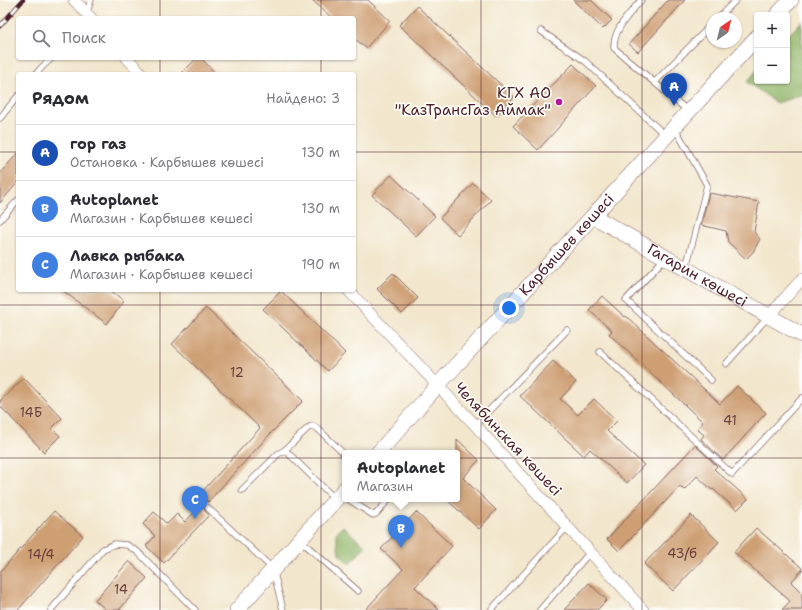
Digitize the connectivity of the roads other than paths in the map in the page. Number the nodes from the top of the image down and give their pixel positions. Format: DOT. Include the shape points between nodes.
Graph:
graph roads {
  1 [pos="74,0"];
  2 [pos="91,0"];
  3 [pos="641,0"];
  4 [pos="736,0"];
  5 [pos="791,0"];
  6 [pos="724,12"];
  7 [pos="780,12"];
  8 [pos="89,15"];
  9 [pos="706,30"];
  10 [pos="541,31"];
  11 [pos="754,40"];
  12 [pos="50,60"];
  13 [pos="128,60"];
  14 [pos="38,72"];
  15 [pos="137,72"];
  16 [pos="656,82"];
  17 [pos="16,98"];
  18 [pos="690,112"];
  19 [pos="0,118"];
  20 [pos="671,132"];
  21 [pos="16,202"];
  22 [pos="593,216"];
  23 [pos="0,220"];
  24 [pos="666,257"];
  25 [pos="686,268"];
  26 [pos="802,279"];
  27 [pos="350,292"];
  28 [pos="769,316"];
  29 [pos="567,330"];
  30 [pos="802,335"];
  31 [pos="600,352"];
  32 [pos="726,364"];
  33 [pos="711,380"];
  34 [pos="438,385"];
  35 [pos="802,398"];
  36 [pos="475,425"];
  37 [pos="285,450"];
  38 [pos="381,450"];
  39 [pos="342,452"];
  40 [pos="242,490"];
  41 [pos="342,495"];
  42 [pos="342,497"];
  43 [pos="352,502"];
  44 [pos="386,502"];
  45 [pos="208,508"];
  46 [pos="568,526"];
  47 [pos="300,539"];
  48 [pos="591,551"];
  49 [pos="273,570"];
  50 [pos="358,591"];
  51 [pos="51,610"];
  52 [pos="195,610"];
  53 [pos="237,610"];
  54 [pos="284,610"];
  55 [pos="491,610"];
  56 [pos="540,610"];
  57 [pos="643,610"];
  1 -- 8 [label="street"];
  2 -- 8 [label="lane"];
  3 -- 16 [label="lane" via="621,26 614,39 614,48"];
  4 -- 6 [label="lane"];
  5 -- 7 [label="main road"];
  9 -- 16 [label="lane"];
  10 -- 20 [label="lane" via="585,61"];
  11 -- 18 [label="main road, Карбышев көшесі"];
  12 -- 14 [label="lane"];
  13 -- 15 [label="street"];
  16 -- 18 [label="lane"];
  17 -- 19 [label="lane"];
  18 -- 20 [label="main road, Карбышев көшесі"];
  20 -- 22 [label="main road, Карбышев көшесі"];
  20 -- 25 [label="lane" via="707,185"];
  21 -- 23 [label="lane"];
  22 -- 24 [label="main road, Гагарин көшесі"];
  22 -- 34 [label="main road, Карбышев көшесі"];
  24 -- 25 [label="main road, Гагарин көшесі"];
  24 -- 33 [label="lane" via="626,300"];
  25 -- 28 [label="main road, Гагарин көшесі"];
  26 -- 28 [label="street"];
  27 -- 34 [label="street, Челябинская көшесі"];
  28 -- 30 [label="main road, Гагарин көшесі"];
  28 -- 32 [label="lane"];
  29 -- 36 [label="lane"];
  31 -- 35 [label="lane" via="732,474"];
  34 -- 36 [label="street, Челябинская көшесі"];
  34 -- 38 [label="main road, Карбышев көшесі"];
  36 -- 46 [label="street, Челябинская көшесі"];
  37 -- 39 [label="lane" via="312,426"];
  37 -- 40 [label="lane"];
  37 -- 41 [label="lane"];
  42 -- 47 [label="main road"];
  43 -- 44 [label="lane" via="373,515"];
  45 -- 49 [label="lane"];
  46 -- 48 [label="street, Челябинская көшесі"];
  46 -- 55 [label="lane"];
  47 -- 49 [label="main road"];
  47 -- 50 [label="lane"];
  48 -- 56 [label="lane"];
  48 -- 57 [label="street, Челябинская көшесі"];
  49 -- 53 [label="main road"];
  49 -- 54 [label="lane"];
  51 -- 52 [label="lane" via="103,549 116,544 127,545 138,552"];
}
